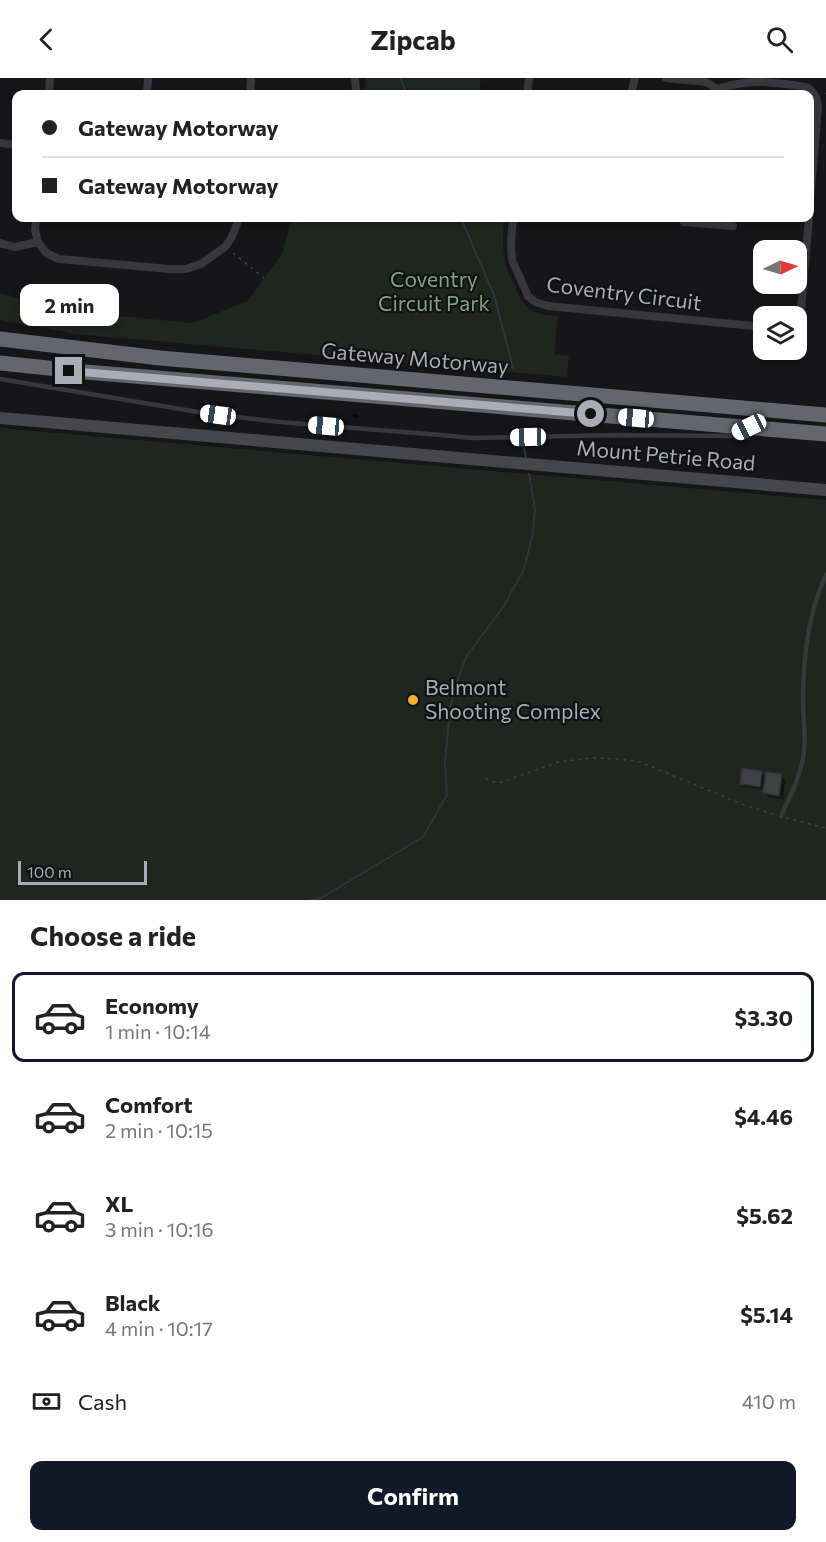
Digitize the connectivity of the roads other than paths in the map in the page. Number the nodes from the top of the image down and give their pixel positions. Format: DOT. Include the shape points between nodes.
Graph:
graph roads {
  1 [pos="666,78"];
  2 [pos="715,90"];
  3 [pos="720,90"];
  4 [pos="811,90"];
  5 [pos="814,92"];
  6 [pos="814,154"];
  7 [pos="36,222"];
  8 [pos="238,222"];
  9 [pos="513,222"];
  10 [pos="715,222"];
  11 [pos="809,222"];
  12 [pos="733,226"];
  13 [pos="38,242"];
  14 [pos="0,243"];
  15 [pos="801,306"];
  16 [pos="753,326"];
  17 [pos="0,339"];
  18 [pos="0,363"];
  19 [pos="0,379"];
  20 [pos="826,415"];
  21 [pos="0,418"];
  22 [pos="749,427"];
  23 [pos="826,434"];
  24 [pos="826,490"];
  25 [pos="826,575"];
  26 [pos="781,816"];
  1 -- 2 [label="street" via="706,82"];
  3 -- 4 [label="street" via="736,81 754,80"];
  5 -- 6 [label="street" via="818,107"];
  7 -- 13 [label="street"];
  8 -- 13 [label="street" via="225,247 201,264 186,269 59,259 46,253"];
  9 -- 16 [label="street, Coventry Circuit" via="512,260 528,296 535,302"];
  10 -- 12 [label="street"];
  11 -- 15 [label="street"];
  13 -- 14 [label="street" via="15,247"];
  17 -- 20 [label="highway, Gateway Motorway" via="160,358"];
  18 -- 22 [label="highway, Gateway Motorway"];
  19 -- 22 [label="lane" via="223,416 462,437 731,436"];
  21 -- 24 [label="street, Mount Petrie Road"];
  22 -- 23 [label="highway, Gateway Motorway"];
  25 -- 26 [label="lane" via="808,633 804,752 796,784"];
}
